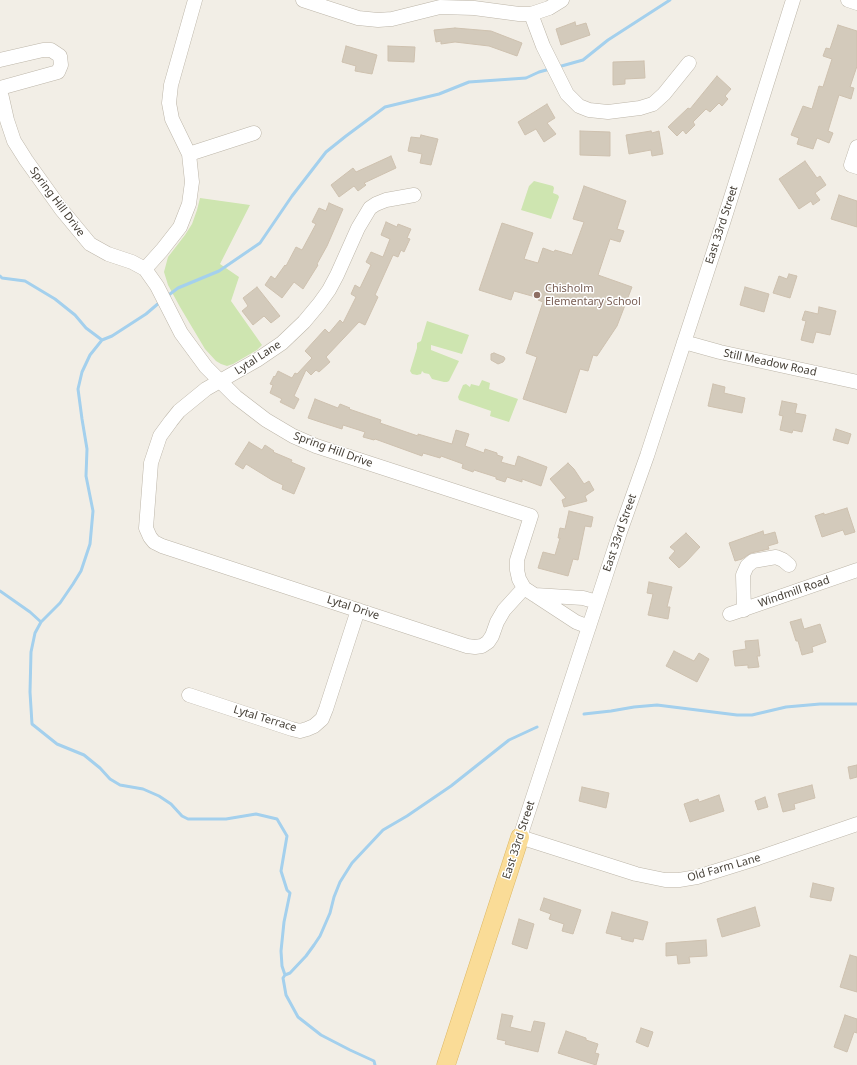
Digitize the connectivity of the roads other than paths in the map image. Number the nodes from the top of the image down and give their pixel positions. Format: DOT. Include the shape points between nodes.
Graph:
graph roads {
  1 [pos="195,0"];
  2 [pos="303,0"];
  3 [pos="562,0"];
  4 [pos="793,0"];
  5 [pos="848,0"];
  6 [pos="320,3"];
  7 [pos="857,3"];
  8 [pos="475,4"];
  9 [pos="531,14"];
  10 [pos="0,60"];
  11 [pos="689,63"];
  12 [pos="0,88"];
  13 [pos="254,133"];
  14 [pos="857,146"];
  15 [pos="189,154"];
  16 [pos="854,166"];
  17 [pos="414,195"];
  18 [pos="145,269"];
  19 [pos="684,342"];
  20 [pos="220,382"];
  21 [pos="857,382"];
  22 [pos="154,542"];
  23 [pos="789,565"];
  24 [pos="857,570"];
  25 [pos="529,591"];
  26 [pos="597,602"];
  27 [pos="358,610"];
  28 [pos="589,627"];
  29 [pos="189,695"];
  30 [pos="857,824"];
  31 [pos="520,837"];
  32 [pos="446,1065"];
  1 -- 15 [label="street" via="170,85 169,103 172,119"];
  2 -- 6 [label="street"];
  3 -- 9 [label="street" via="550,8"];
  4 -- 19 [label="street, East 33rd Street"];
  5 -- 7 [label="street"];
  6 -- 8 [label="street" via="358,18 378,20 440,7"];
  8 -- 9 [label="street" via="519,14"];
  9 -- 11 [label="street" via="544,49 567,94 579,106 589,110 608,112 653,104"];
  10 -- 12 [label="street" via="42,50 51,50 60,56 58,72"];
  12 -- 18 [label="street, Spring Hill Drive" via="14,141 61,209 90,244"];
  13 -- 15 [label="street"];
  14 -- 16 [label="street"];
  15 -- 18 [label="street" via="192,182 189,204 180,227"];
  17 -- 20 [label="street, Lytal Lane" via="386,200 370,208 329,290 309,316 282,343"];
  18 -- 20 [label="street, Spring Hill Drive" via="157,286 181,333"];
  19 -- 21 [label="street, Still Meadow Road" via="727,354"];
  19 -- 26 [label="street, East 33rd Street"];
  20 -- 22 [label="street, Lytal Lane" via="206,389 179,411 156,446 151,463 146,528"];
  20 -- 25 [label="street, Spring Hill Drive" via="236,398 266,420 316,446 531,516 517,560 519,579"];
  22 -- 27 [label="street, Lytal Drive"];
  23 -- 24 [label="street, Windmill Road" via="776,557 753,561 747,566 737,612"];
  25 -- 26 [label="street"];
  25 -- 27 [label="street, Lytal Drive" via="504,610 490,639 482,646 476,647"];
  25 -- 28 [label="street" via="576,622"];
  26 -- 28 [label="street, East 33rd Street"];
  27 -- 29 [label="street, Lytal Terrace" via="326,709 322,719 314,726 300,731"];
  28 -- 31 [label="street, East 33rd Street"];
  30 -- 31 [label="street, Old Farm Lane" via="697,877 680,880 664,880 636,874"];
  31 -- 32 [label="main road, East 33rd Street"];
}
